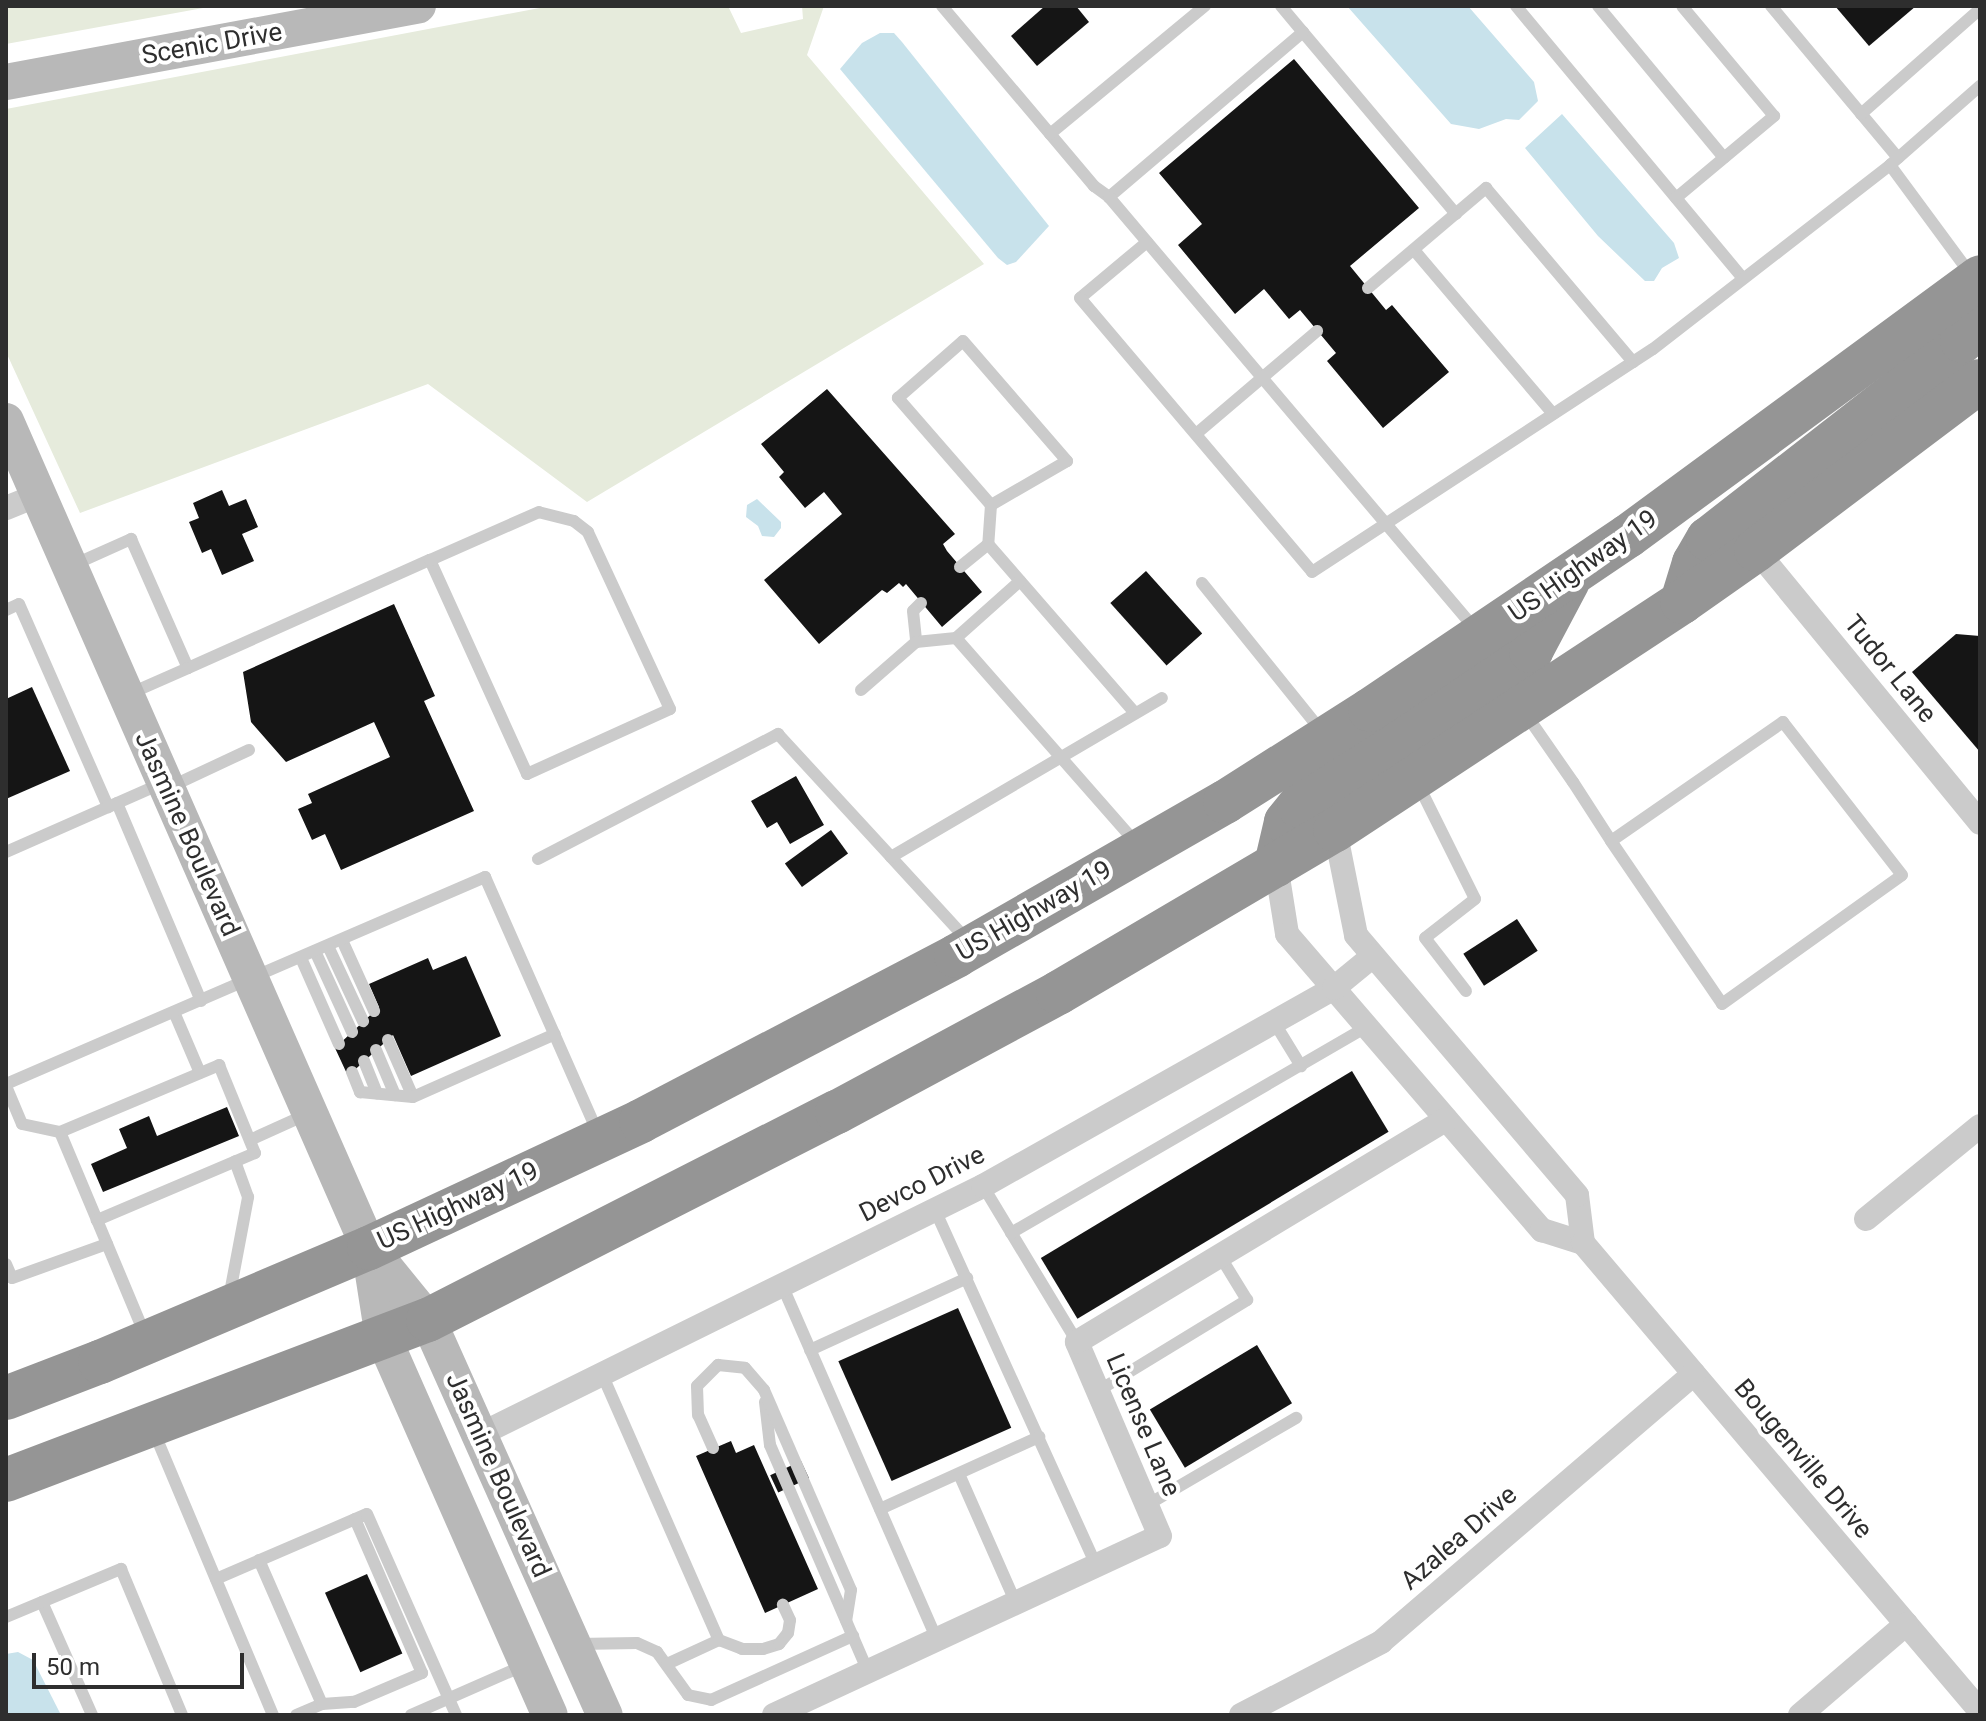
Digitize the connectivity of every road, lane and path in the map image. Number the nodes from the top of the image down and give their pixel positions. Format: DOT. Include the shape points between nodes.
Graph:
graph roads {
  1 [pos="418,6"];
  2 [pos="942,6"];
  3 [pos="1205,6"];
  4 [pos="1281,6"];
  5 [pos="1516,6"];
  6 [pos="1598,6"];
  7 [pos="1682,6"];
  8 [pos="1792,6"];
  9 [pos="1980,9"];
  10 [pos="1776,11"];
  11 [pos="1303,32"];
  12 [pos="6,82"];
  13 [pos="1980,86"];
  14 [pos="1861,114"];
  15 [pos="1050,134"];
  16 [pos="1724,158"];
  17 [pos="1894,161"];
  18 [pos="1109,197"];
  19 [pos="1676,198"];
  20 [pos="1456,214"];
  21 [pos="1147,242"];
  22 [pos="1414,250"];
  23 [pos="1743,278"];
  24 [pos="1978,279"];
  25 [pos="1368,288"];
  26 [pos="1317,331"];
  27 [pos="1633,362"];
  28 [pos="1262,378"];
  29 [pos="1980,381"];
  30 [pos="1553,414"];
  31 [pos="6,421"];
  32 [pos="1196,434"];
  33 [pos="22,501"];
  34 [pos="991,505"];
  35 [pos="1386,524"];
  36 [pos="988,544"];
  37 [pos="1756,550"];
  38 [pos="430,560"];
  39 [pos="70,566"];
  40 [pos="960,567"];
  41 [pos="1571,575"];
  42 [pos="1020,581"];
  43 [pos="1202,583"];
  44 [pos="1682,602"];
  45 [pos="921,603"];
  46 [pos="6,610"];
  47 [pos="1481,636"];
  48 [pos="956,638"];
  49 [pos="916,642"];
  50 [pos="188,668"];
  51 [pos="861,690"];
  52 [pos="126,696"];
  53 [pos="1162,698"];
  54 [pos="1521,707"];
  55 [pos="1135,713"];
  56 [pos="1327,737"];
  57 [pos="249,750"];
  58 [pos="1061,757"];
  59 [pos="1415,777"];
  60 [pos="166,785"];
  61 [pos="112,805"];
  62 [pos="1980,823"];
  63 [pos="1335,830"];
  64 [pos="1611,841"];
  65 [pos="1142,849"];
  66 [pos="6,852"];
  67 [pos="891,857"];
  68 [pos="538,859"];
  69 [pos="1276,865"];
  70 [pos="342,940"];
  71 [pos="328,946"];
  72 [pos="973,946"];
  73 [pos="315,951"];
  74 [pos="1373,956"];
  75 [pos="301,958"];
  76 [pos="251,980"];
  77 [pos="1334,988"];
  78 [pos="1466,991"];
  79 [pos="201,1001"];
  80 [pos="374,1011"];
  81 [pos="174,1012"];
  82 [pos="363,1021"];
  83 [pos="1274,1022"];
  84 [pos="1367,1027"];
  85 [pos="352,1032"];
  86 [pos="555,1034"];
  87 [pos="388,1040"];
  88 [pos="339,1044"];
  89 [pos="376,1050"];
  90 [pos="364,1061"];
  91 [pos="1301,1066"];
  92 [pos="352,1072"];
  93 [pos="200,1073"];
  94 [pos="6,1085"];
  95 [pos="377,1093"];
  96 [pos="395,1095"];
  97 [pos="413,1097"];
  98 [pos="310,1113"];
  99 [pos="1446,1119"];
  100 [pos="1980,1126"];
  101 [pos="60,1132"];
  102 [pos="601,1139"];
  103 [pos="250,1140"];
  104 [pos="235,1161"];
  105 [pos="983,1186"];
  106 [pos="935,1210"];
  107 [pos="1866,1219"];
  108 [pos="97,1220"];
  109 [pos="1011,1233"];
  110 [pos="1583,1243"];
  111 [pos="107,1244"];
  112 [pos="369,1248"];
  113 [pos="1220,1256"];
  114 [pos="6,1264"];
  115 [pos="967,1278"];
  116 [pos="782,1285"];
  117 [pos="227,1308"];
  118 [pos="428,1320"];
  119 [pos="383,1337"];
  120 [pos="148,1342"];
  121 [pos="1077,1342"];
  122 [pos="810,1350"];
  123 [pos="602,1374"];
  124 [pos="1694,1374"];
  125 [pos="1098,1391"];
  126 [pos="6,1398"];
  127 [pos="1296,1418"];
  128 [pos="152,1425"];
  129 [pos="479,1435"];
  130 [pos="1039,1437"];
  131 [pos="713,1448"];
  132 [pos="959,1474"];
  133 [pos="6,1480"];
  134 [pos="1147,1505"];
  135 [pos="880,1509"];
  136 [pos="355,1519"];
  137 [pos="259,1560"];
  138 [pos="1096,1565"];
  139 [pos="216,1579"];
  140 [pos="42,1602"];
  141 [pos="1016,1603"];
  142 [pos="783,1605"];
  143 [pos="6,1617"];
  144 [pos="1906,1624"];
  145 [pos="853,1636"];
  146 [pos="937,1639"];
  147 [pos="719,1640"];
  148 [pos="574,1644"];
  149 [pos="527,1664"];
  150 [pos="667,1664"];
  151 [pos="868,1671"];
  152 [pos="448,1699"];
  153 [pos="322,1704"];
  154 [pos="1980,1711"];
  155 [pos="92,1715"];
  156 [pos="182,1715"];
  157 [pos="273,1715"];
  158 [pos="296,1715"];
  159 [pos="411,1715"];
  160 [pos="456,1715"];
  161 [pos="550,1715"];
  162 [pos="605,1715"];
  163 [pos="774,1715"];
  164 [pos="1241,1715"];
  165 [pos="1800,1715"];
  1 -- 12 [label="street, Scenic Drive"];
  2 -- 15 [label="lane"];
  3 -- 15 [label="lane"];
  4 -- 11 [label="lane"];
  5 -- 19 [label="lane"];
  6 -- 16 [label="lane"];
  7 -- 16 [label="lane" via="1774,116"];
  8 -- 10 [label="lane"];
  9 -- 14 [label="lane"];
  10 -- 14 [label="lane"];
  11 -- 18 [label="lane"];
  11 -- 20 [label="lane"];
  13 -- 17 [label="lane"];
  14 -- 17 [label="lane"];
  15 -- 18 [label="lane"];
  16 -- 19 [label="lane"];
  17 -- 23 [label="lane"];
  17 -- 24 [label="lane"];
  18 -- 21 [label="lane"];
  19 -- 23 [label="lane"];
  20 -- 22 [label="lane"];
  20 -- 27 [label="lane" via="1486,188"];
  21 -- 28 [label="lane"];
  21 -- 32 [label="lane" via="1080,298"];
  22 -- 25 [label="lane"];
  22 -- 30 [label="lane"];
  23 -- 27 [label="lane"];
  24 -- 41 [label="highway, US Highway 19"];
  24 -- 44 [label="highway" via="1962,341 1708,539"];
  26 -- 28 [label="lane"];
  27 -- 30 [label="lane"];
  28 -- 32 [label="lane"];
  28 -- 35 [label="lane"];
  29 -- 37 [label="highway"];
  30 -- 35 [label="lane"];
  31 -- 33 [label="street, Jasmine Boulevard"];
  32 -- 35 [label="lane" via="1312,572"];
  33 -- 39 [label="street, Jasmine Boulevard"];
  34 -- 34 [label="lane" via="898,398 963,341 1067,461"];
  34 -- 36 [label="lane"];
  35 -- 47 [label="lane"];
  36 -- 40 [label="lane"];
  36 -- 42 [label="lane"];
  37 -- 44 [label="highway"];
  37 -- 62 [label="street, Tudor Lane"];
  38 -- 38 [label="lane" via="527,774 670,709 588,532 574,521 539,512"];
  38 -- 50 [label="lane"];
  39 -- 50 [label="lane" via="131,539"];
  39 -- 52 [label="street, Jasmine Boulevard"];
  41 -- 47 [label="highway, US Highway 19"];
  41 -- 69 [label="highway" via="1531,651 1299,806 1286,822"];
  42 -- 48 [label="lane"];
  42 -- 55 [label="lane"];
  43 -- 56 [label="lane"];
  44 -- 54 [label="highway"];
  45 -- 49 [label="lane" via="913,611"];
  46 -- 61 [label="lane" via="19,604"];
  47 -- 56 [label="highway, US Highway 19"];
  48 -- 49 [label="lane"];
  48 -- 58 [label="lane"];
  49 -- 51 [label="lane"];
  50 -- 52 [label="lane"];
  52 -- 60 [label="street, Jasmine Boulevard"];
  53 -- 55 [label="lane"];
  54 -- 59 [label="highway"];
  54 -- 64 [label="lane"];
  55 -- 58 [label="lane"];
  56 -- 65 [label="highway, US Highway 19"];
  57 -- 60 [label="lane"];
  58 -- 65 [label="lane"];
  58 -- 67 [label="lane"];
  59 -- 63 [label="highway"];
  59 -- 78 [label="lane" via="1475,899 1425,938"];
  60 -- 61 [label="lane"];
  60 -- 76 [label="street, Jasmine Boulevard"];
  61 -- 66 [label="lane"];
  61 -- 79 [label="lane"];
  63 -- 69 [label="highway"];
  63 -- 74 [label="street" via="1356,935"];
  64 -- 64 [label="lane" via="1722,1004 1902,875 1783,722"];
  65 -- 72 [label="highway, US Highway 19"];
  67 -- 68 [label="lane" via="778,734"];
  67 -- 72 [label="lane"];
  69 -- 77 [label="street" via="1287,934"];
  69 -- 118 [label="highway" via="1003,1023"];
  70 -- 71 [label="lane"];
  70 -- 80 [label="lane"];
  70 -- 86 [label="lane" via="485,877"];
  71 -- 73 [label="lane"];
  71 -- 82 [label="lane"];
  72 -- 102 [label="highway, US Highway 19" via="815,1033"];
  73 -- 75 [label="lane"];
  73 -- 85 [label="lane"];
  74 -- 77 [label="street, Devco Drive"];
  74 -- 110 [label="street" via="1577,1195"];
  75 -- 76 [label="lane"];
  75 -- 88 [label="lane"];
  76 -- 79 [label="lane"];
  76 -- 98 [label="street, Jasmine Boulevard"];
  77 -- 83 [label="street, Devco Drive"];
  77 -- 84 [label="street"];
  79 -- 81 [label="lane"];
  81 -- 93 [label="lane"];
  81 -- 94 [label="lane"];
  83 -- 91 [label="lane"];
  83 -- 105 [label="street, Devco Drive"];
  84 -- 91 [label="lane"];
  84 -- 99 [label="street"];
  86 -- 97 [label="lane"];
  86 -- 102 [label="lane"];
  87 -- 97 [label="lane"];
  89 -- 96 [label="lane"];
  90 -- 95 [label="lane"];
  91 -- 109 [label="lane"];
  92 -- 95 [label="lane" via="360,1092"];
  93 -- 101 [label="lane"];
  93 -- 103 [label="lane" via="219,1065"];
  94 -- 101 [label="lane" via="22,1124"];
  95 -- 96 [label="lane"];
  96 -- 97 [label="lane"];
  98 -- 103 [label="lane"];
  98 -- 112 [label="street, Jasmine Boulevard"];
  99 -- 110 [label="street" via="1542,1230"];
  99 -- 113 [label="street, License Lane"];
  100 -- 107 [label="street"];
  101 -- 108 [label="lane"];
  102 -- 112 [label="highway, US Highway 19"];
  103 -- 104 [label="lane" via="255,1153"];
  104 -- 108 [label="lane"];
  104 -- 117 [label="lane" via="248,1197"];
  105 -- 106 [label="street, Devco Drive"];
  105 -- 109 [label="lane"];
  106 -- 115 [label="lane"];
  106 -- 116 [label="street, Devco Drive"];
  108 -- 111 [label="lane"];
  109 -- 121 [label="lane"];
  110 -- 124 [label="street, Bougenville Drive"];
  111 -- 114 [label="lane" via="12,1278"];
  111 -- 120 [label="lane"];
  112 -- 117 [label="highway, US Highway 19"];
  112 -- 118 [label="street, Jasmine Boulevard"];
  112 -- 119 [label="street, Jasmine Boulevard"];
  113 -- 121 [label="street, License Lane"];
  113 -- 125 [label="lane" via="1247,1300"];
  115 -- 122 [label="lane"];
  115 -- 130 [label="lane"];
  116 -- 122 [label="lane"];
  116 -- 123 [label="street, Devco Drive"];
  117 -- 120 [label="highway, US Highway 19"];
  118 -- 119 [label="highway"];
  118 -- 129 [label="street, Jasmine Boulevard"];
  119 -- 128 [label="highway"];
  119 -- 149 [label="street, Jasmine Boulevard"];
  120 -- 126 [label="highway, US Highway 19"];
  121 -- 125 [label="street, License Lane"];
  122 -- 135 [label="lane"];
  123 -- 129 [label="street, Devco Drive"];
  123 -- 147 [label="lane"];
  124 -- 144 [label="street, Bougenville Drive"];
  124 -- 164 [label="street, Azalea Drive" via="1381,1642"];
  125 -- 134 [label="street, License Lane"];
  127 -- 134 [label="lane"];
  128 -- 133 [label="highway"];
  128 -- 139 [label="lane"];
  129 -- 148 [label="street, Jasmine Boulevard"];
  130 -- 132 [label="lane"];
  130 -- 138 [label="lane"];
  131 -- 145 [label="lane" via="698,1415 697,1386 718,1365 745,1368 764,1390 770,1445"];
  132 -- 135 [label="lane"];
  132 -- 141 [label="lane"];
  134 -- 138 [label="street, License Lane" via="1160,1536"];
  135 -- 146 [label="lane"];
  136 -- 137 [label="lane"];
  136 -- 152 [label="lane" via="367,1514"];
  136 -- 153 [label="lane" via="422,1673 354,1702"];
  137 -- 139 [label="lane"];
  137 -- 153 [label="lane"];
  138 -- 141 [label="street, License Lane"];
  139 -- 157 [label="lane"];
  140 -- 143 [label="lane"];
  140 -- 155 [label="lane"];
  140 -- 156 [label="lane" via="121,1569"];
  141 -- 146 [label="street, License Lane"];
  142 -- 147 [label="lane" via="790,1620 779,1644 742,1649"];
  144 -- 154 [label="street, Bougenville Drive"];
  144 -- 165 [label="street"];
  145 -- 150 [label="lane" via="711,1700 688,1695"];
  145 -- 151 [label="lane"];
  146 -- 151 [label="street, License Lane"];
  147 -- 150 [label="lane"];
  148 -- 149 [label="street"];
  148 -- 150 [label="lane" via="637,1643 657,1652"];
  148 -- 162 [label="street, Jasmine Boulevard"];
  149 -- 152 [label="lane"];
  149 -- 161 [label="street, Jasmine Boulevard"];
  151 -- 163 [label="street, License Lane"];
  152 -- 159 [label="lane"];
  152 -- 160 [label="lane"];
  153 -- 158 [label="lane"];
}
